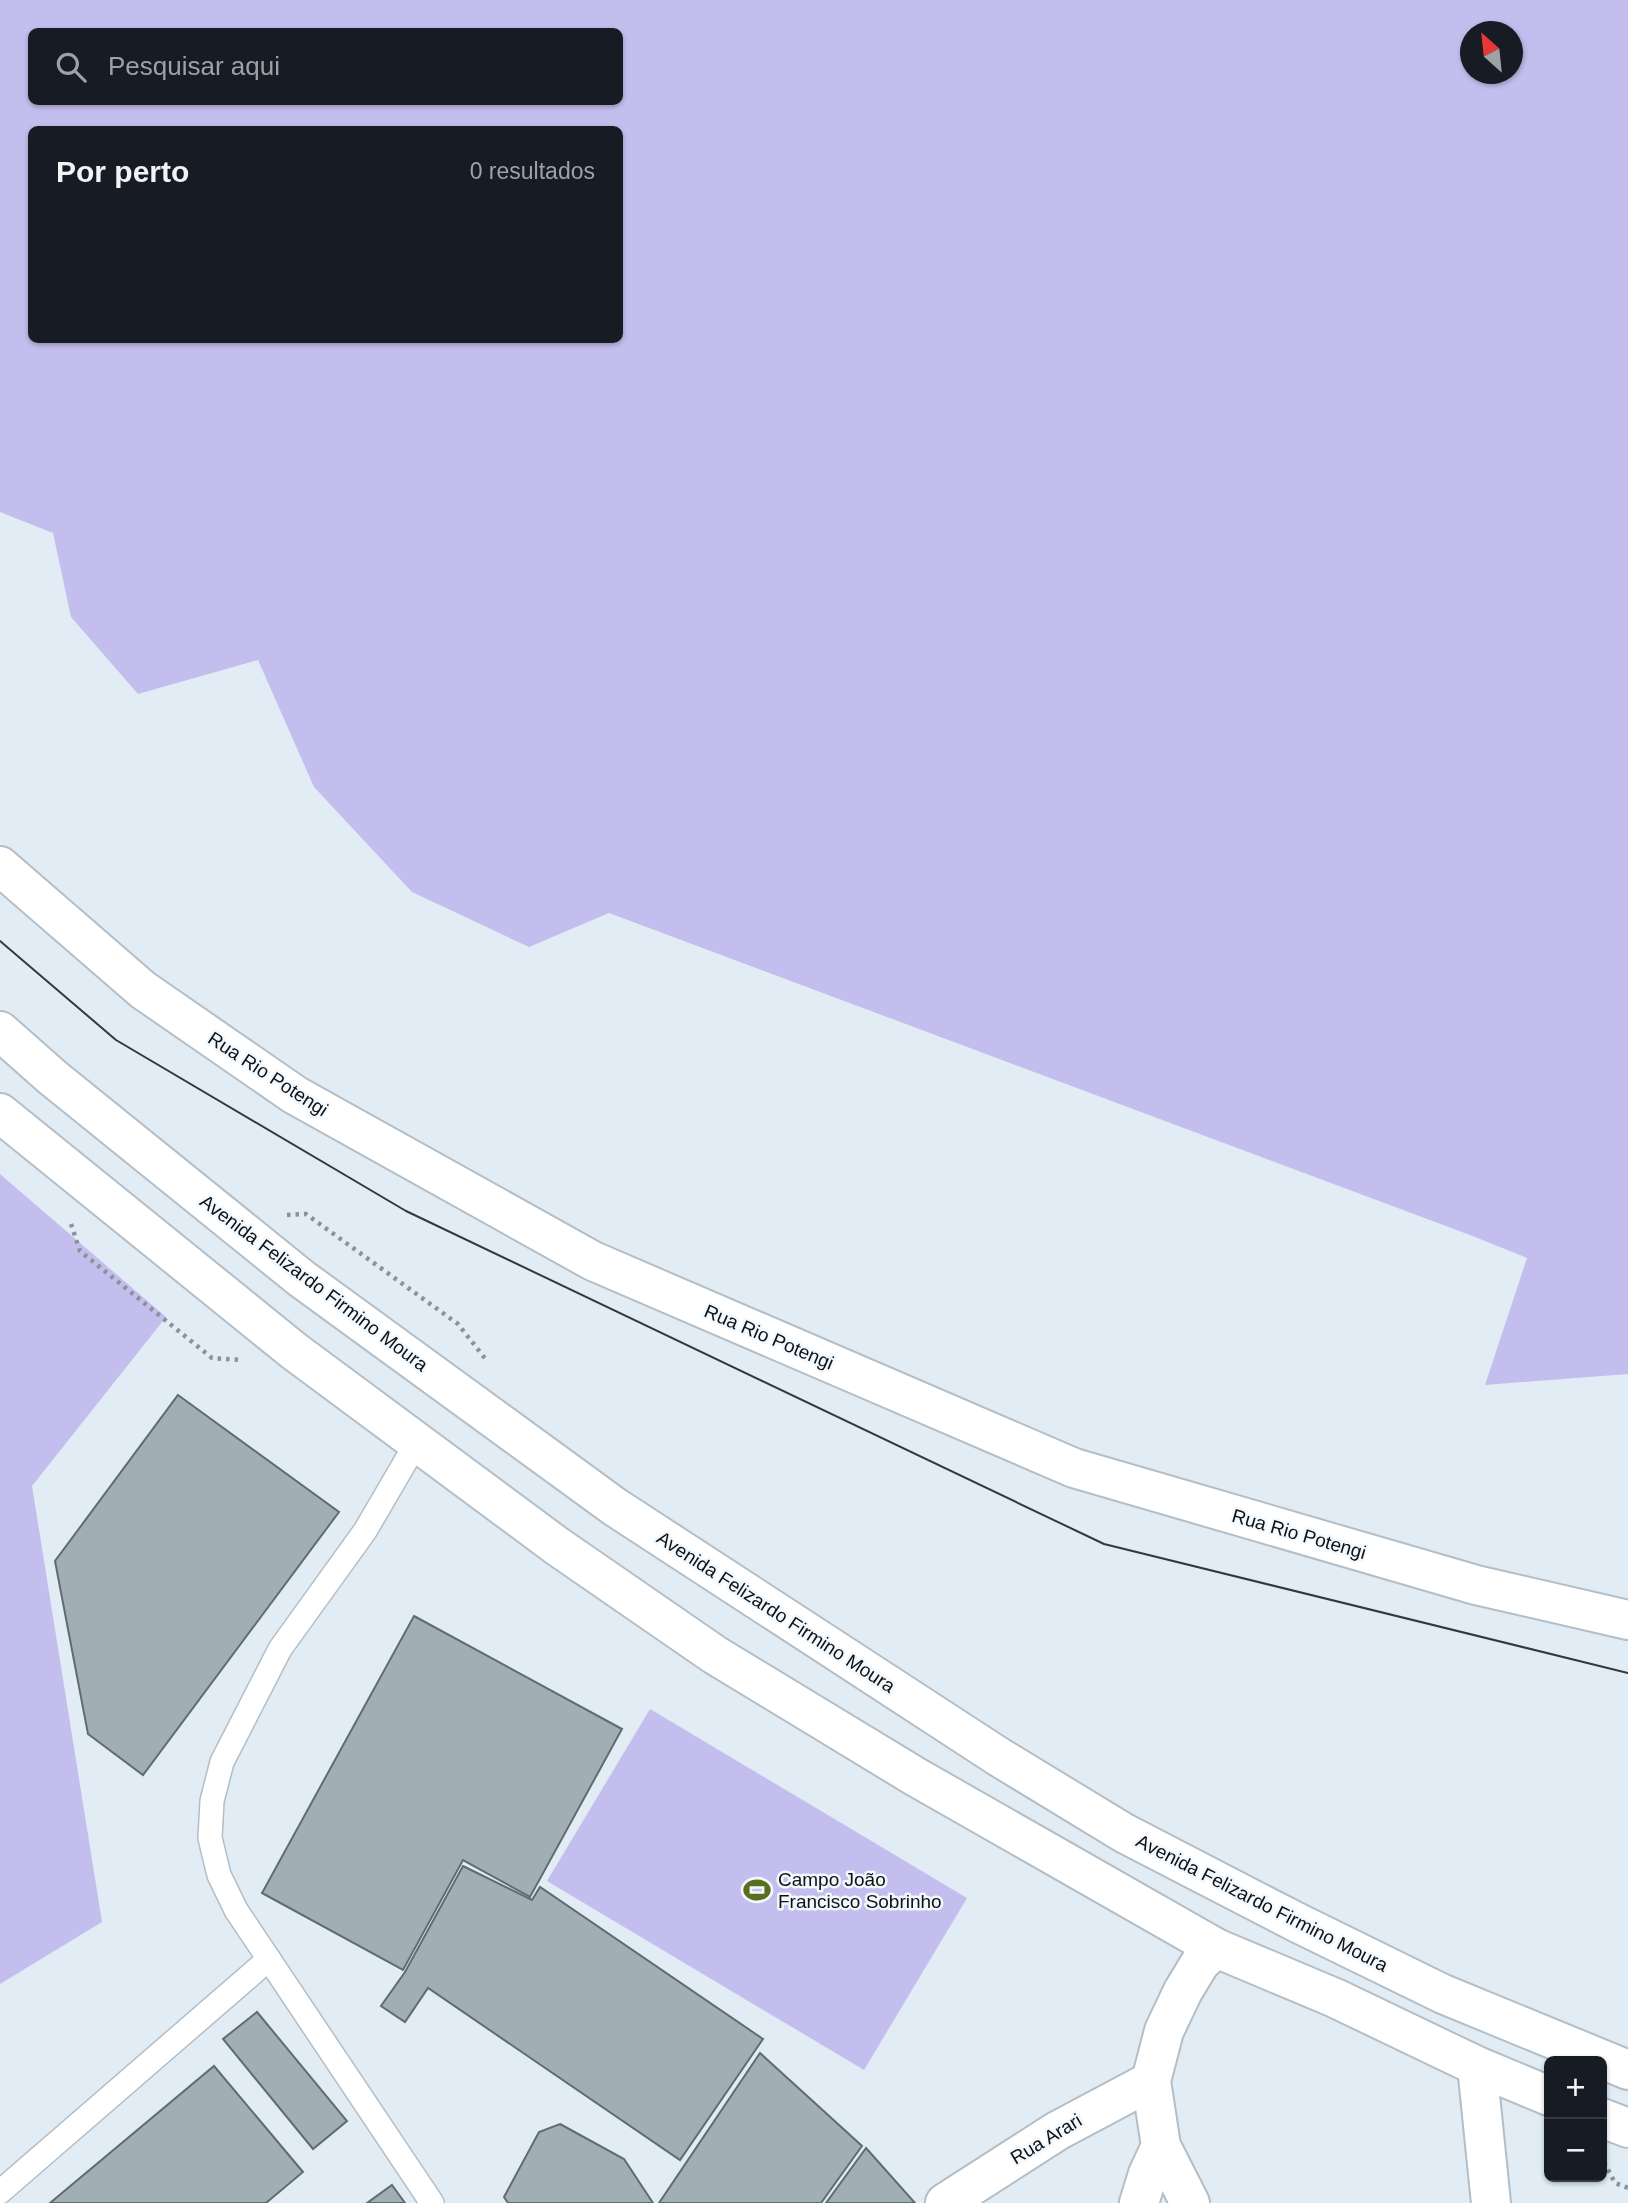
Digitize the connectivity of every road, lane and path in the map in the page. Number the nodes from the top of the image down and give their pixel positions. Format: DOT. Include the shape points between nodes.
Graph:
graph roads {
  1 [pos="0,866"];
  2 [pos="0,1031"];
  3 [pos="0,1113"];
  4 [pos="282,1215"];
  5 [pos="490,1364"];
  6 [pos="417,1442"];
  7 [pos="1628,1620"];
  8 [pos="1216,1948"];
  9 [pos="269,1959"];
  10 [pos="1477,2066"];
  11 [pos="1628,2070"];
  12 [pos="1151,2081"];
  13 [pos="1544,2094"];
  14 [pos="1605,2119"];
  15 [pos="1628,2128"];
  16 [pos="1161,2146"];
  17 [pos="1607,2168"];
  18 [pos="1628,2188"];
  19 [pos="0,2192"];
  20 [pos="432,2203"];
  21 [pos="945,2203"];
  22 [pos="1139,2203"];
  23 [pos="1190,2203"];
  24 [pos="1491,2203"];
  1 -- 7 [label="main road, Rua Rio Potengi" via="144,990 295,1095 593,1261 1074,1468 1476,1585"];
  2 -- 11 [label="main road, Avenida Felizardo Firmino Moura" via="302,1279 615,1507 999,1757 1124,1833 1298,1923 1444,1994"];
  3 -- 6 [label="main road" via="294,1351"];
  4 -- 5 [label="path" via="306,1214 458,1324"];
  6 -- 8 [label="main road" via="715,1656"];
  6 -- 9 [label="lane" via="365,1531 280,1649 222,1762 212,1801 210,1838 219,1875 236,1910"];
  8 -- 10 [label="main road"];
  8 -- 12 [label="main road" via="1183,1992 1164,2031"];
  9 -- 19 [label="lane"];
  9 -- 20 [label="lane"];
  10 -- 13 [label="main road"];
  10 -- 24 [label="main road"];
  12 -- 16 [label="main road"];
  12 -- 21 [label="main road, Rua Arari" via="1057,2131"];
  14 -- 15 [label="main road"];
  16 -- 22 [label="main road"];
  16 -- 23 [label="main road"];
  17 -- 18 [label="path" via="1615,2183"];
}
